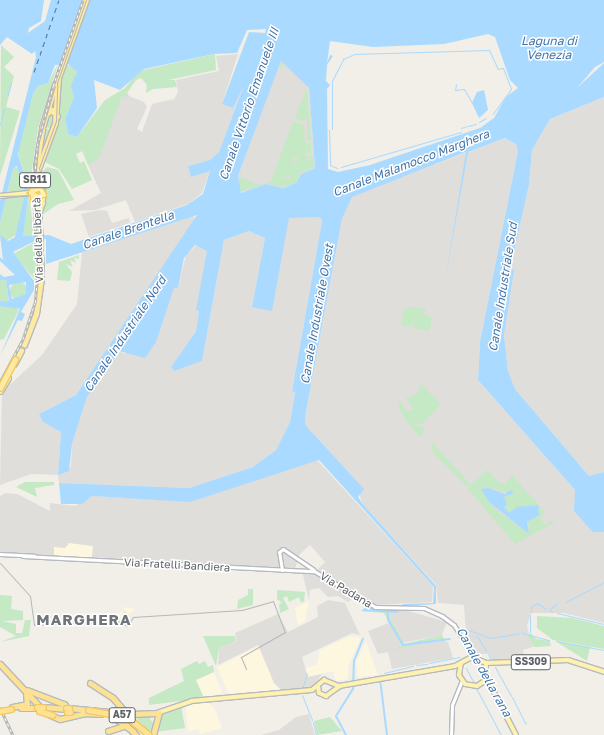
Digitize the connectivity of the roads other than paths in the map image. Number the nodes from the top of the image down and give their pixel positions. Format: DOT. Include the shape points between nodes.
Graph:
graph roads {
  1 [pos="85,0"];
  2 [pos="62,66"];
  3 [pos="56,119"];
  4 [pos="42,128"];
  5 [pos="47,146"];
  6 [pos="37,162"];
  7 [pos="40,178"];
  8 [pos="31,193"];
  9 [pos="1,195"];
  10 [pos="44,195"];
  11 [pos="42,203"];
  12 [pos="37,219"];
  13 [pos="37,233"];
  14 [pos="38,243"];
  15 [pos="22,348"];
  16 [pos="0,389"];
  17 [pos="0,554"];
  18 [pos="53,558"];
  19 [pos="280,569"];
  20 [pos="297,571"];
  21 [pos="319,573"];
  22 [pos="469,651"];
  23 [pos="476,657"];
  24 [pos="468,658"];
  25 [pos="486,663"];
  26 [pos="0,664"];
  27 [pos="461,664"];
  28 [pos="488,670"];
  29 [pos="389,672"];
  30 [pos="459,672"];
  31 [pos="604,672"];
  32 [pos="410,673"];
  33 [pos="487,677"];
  34 [pos="381,679"];
  35 [pos="462,680"];
  36 [pos="332,682"];
  37 [pos="90,683"];
  38 [pos="353,684"];
  39 [pos="482,684"];
  40 [pos="318,686"];
  41 [pos="468,686"];
  42 [pos="488,686"];
  43 [pos="334,690"];
  44 [pos="319,693"];
  45 [pos="248,694"];
  46 [pos="258,694"];
  47 [pos="35,695"];
  48 [pos="212,697"];
  49 [pos="206,700"];
  50 [pos="453,702"];
  51 [pos="200,704"];
  52 [pos="174,706"];
  53 [pos="182,706"];
  54 [pos="12,708"];
  55 [pos="42,708"];
  56 [pos="0,710"];
  57 [pos="88,711"];
  58 [pos="110,713"];
  59 [pos="139,713"];
  60 [pos="147,713"];
  61 [pos="158,713"];
  62 [pos="131,714"];
  63 [pos="154,726"];
  64 [pos="108,731"];
  65 [pos="134,732"];
  66 [pos="148,735"];
  67 [pos="153,735"];
  68 [pos="451,735"];
  69 [pos="516,735"];
  1 -- 2 [label="highway, SR11"];
  2 -- 3 [label="highway, Via della Libertà / SR11" via="57,86"];
  2 -- 4 [label="highway, Via della Libertà / SR11"];
  3 -- 5 [label="highway, Via della Libertà / SR11"];
  3 -- 6 [label="highway, SR11" via="55,111 48,111"];
  4 -- 6 [label="highway, Via della Libertà / SR11"];
  4 -- 8 [label="highway, bridge"];
  5 -- 7 [label="highway"];
  5 -- 12 [label="highway, Via della Libertà / SR11" via="37,177"];
  6 -- 13 [label="highway, Via della Libertà / SR11"];
  7 -- 10 [label="main road"];
  8 -- 9 [label="main road"];
  8 -- 10 [label="main road, bridge" via="38,198"];
  8 -- 10 [label="main road, bridge" via="41,188"];
  8 -- 13 [label="highway, bridge"];
  10 -- 11 [label="main road"];
  11 -- 12 [label="highway"];
  12 -- 13 [label="highway, Via della Libertà / SR11"];
  13 -- 14 [label="highway, Via della Libertà / SR11"];
  14 -- 15 [label="highway, Via della Libertà / SR11" via="38,299"];
  14 -- 15 [label="highway, Via della Libertà / SR11" via="41,280 32,327"];
  15 -- 16 [label="highway"];
  15 -- 16 [label="highway, Via della Libertà / SR11, bridge"];
  17 -- 18 [label="main road, Via Fratelli Bandiera"];
  17 -- 18 [label="main road, Via Fratelli Bandiera"];
  18 -- 19 [label="main road, Via Fratelli Bandiera"];
  18 -- 20 [label="main road, Via Fratelli Bandiera"];
  19 -- 20 [label="main road, Via Fratelli Bandiera"];
  19 -- 21 [label="main road" via="283,555 290,554"];
  20 -- 21 [label="main road, Via Padana"];
  21 -- 22 [label="main road, Via Padana" via="373,607 424,608 446,618"];
  22 -- 23 [label="main road, Via Padana"];
  22 -- 24 [label="main road"];
  23 -- 24 [label="main road"];
  23 -- 25 [label="main road"];
  24 -- 27 [label="main road"];
  25 -- 28 [label="main road"];
  25 -- 31 [label="main road, SS309" via="568,660"];
  26 -- 47 [label="highway"];
  26 -- 54 [label="highway, A57" via="29,700 26,705"];
  26 -- 57 [label="highway" via="52,717 62,719"];
  27 -- 30 [label="main road"];
  27 -- 32 [label="main road"];
  28 -- 31 [label="main road, SS309" via="494,665 568,661"];
  28 -- 33 [label="main road"];
  29 -- 32 [label="main road"];
  30 -- 34 [label="main road" via="449,668"];
  30 -- 35 [label="main road"];
  32 -- 34 [label="main road"];
  33 -- 39 [label="main road"];
  33 -- 42 [label="main road"];
  34 -- 38 [label="main road"];
  35 -- 41 [label="main road"];
  35 -- 50 [label="main road"];
  36 -- 38 [label="main road"];
  36 -- 40 [label="main road" via="324,680"];
  36 -- 43 [label="main road"];
  37 -- 62 [label="highway"];
  38 -- 43 [label="main road"];
  39 -- 41 [label="main road"];
  39 -- 42 [label="main road"];
  40 -- 44 [label="main road"];
  40 -- 46 [label="main road" via="312,690"];
  41 -- 50 [label="main road" via="461,689"];
  42 -- 69 [label="main road"];
  43 -- 44 [label="main road" via="327,696"];
  44 -- 49 [label="main road"];
  45 -- 46 [label="main road"];
  46 -- 49 [label="main road"];
  47 -- 55 [label="highway, A57, bridge" via="69,708 64,717 52,715"];
  47 -- 57 [label="highway"];
  48 -- 49 [label="main road"];
  49 -- 51 [label="main road"];
  49 -- 52 [label="main road"];
  49 -- 61 [label="main road" via="181,703"];
  50 -- 68 [label="main road"];
  52 -- 53 [label="main road"];
  52 -- 61 [label="main road"];
  54 -- 55 [label="highway, A57"];
  54 -- 56 [label="highway, A57, bridge"];
  55 -- 57 [label="highway, A57"];
  57 -- 58 [label="highway, bridge"];
  57 -- 66 [label="highway, A57, bridge" via="126,718"];
  58 -- 62 [label="highway"];
  58 -- 65 [label="highway" via="123,720"];
  59 -- 60 [label="highway"];
  59 -- 62 [label="highway"];
  59 -- 65 [label="highway" via="132,721"];
  60 -- 61 [label="highway"];
  60 -- 63 [label="highway"];
  61 -- 63 [label="highway"];
  63 -- 66 [label="highway"];
  63 -- 67 [label="highway"];
  64 -- 65 [label="highway" via="125,725"];
}
